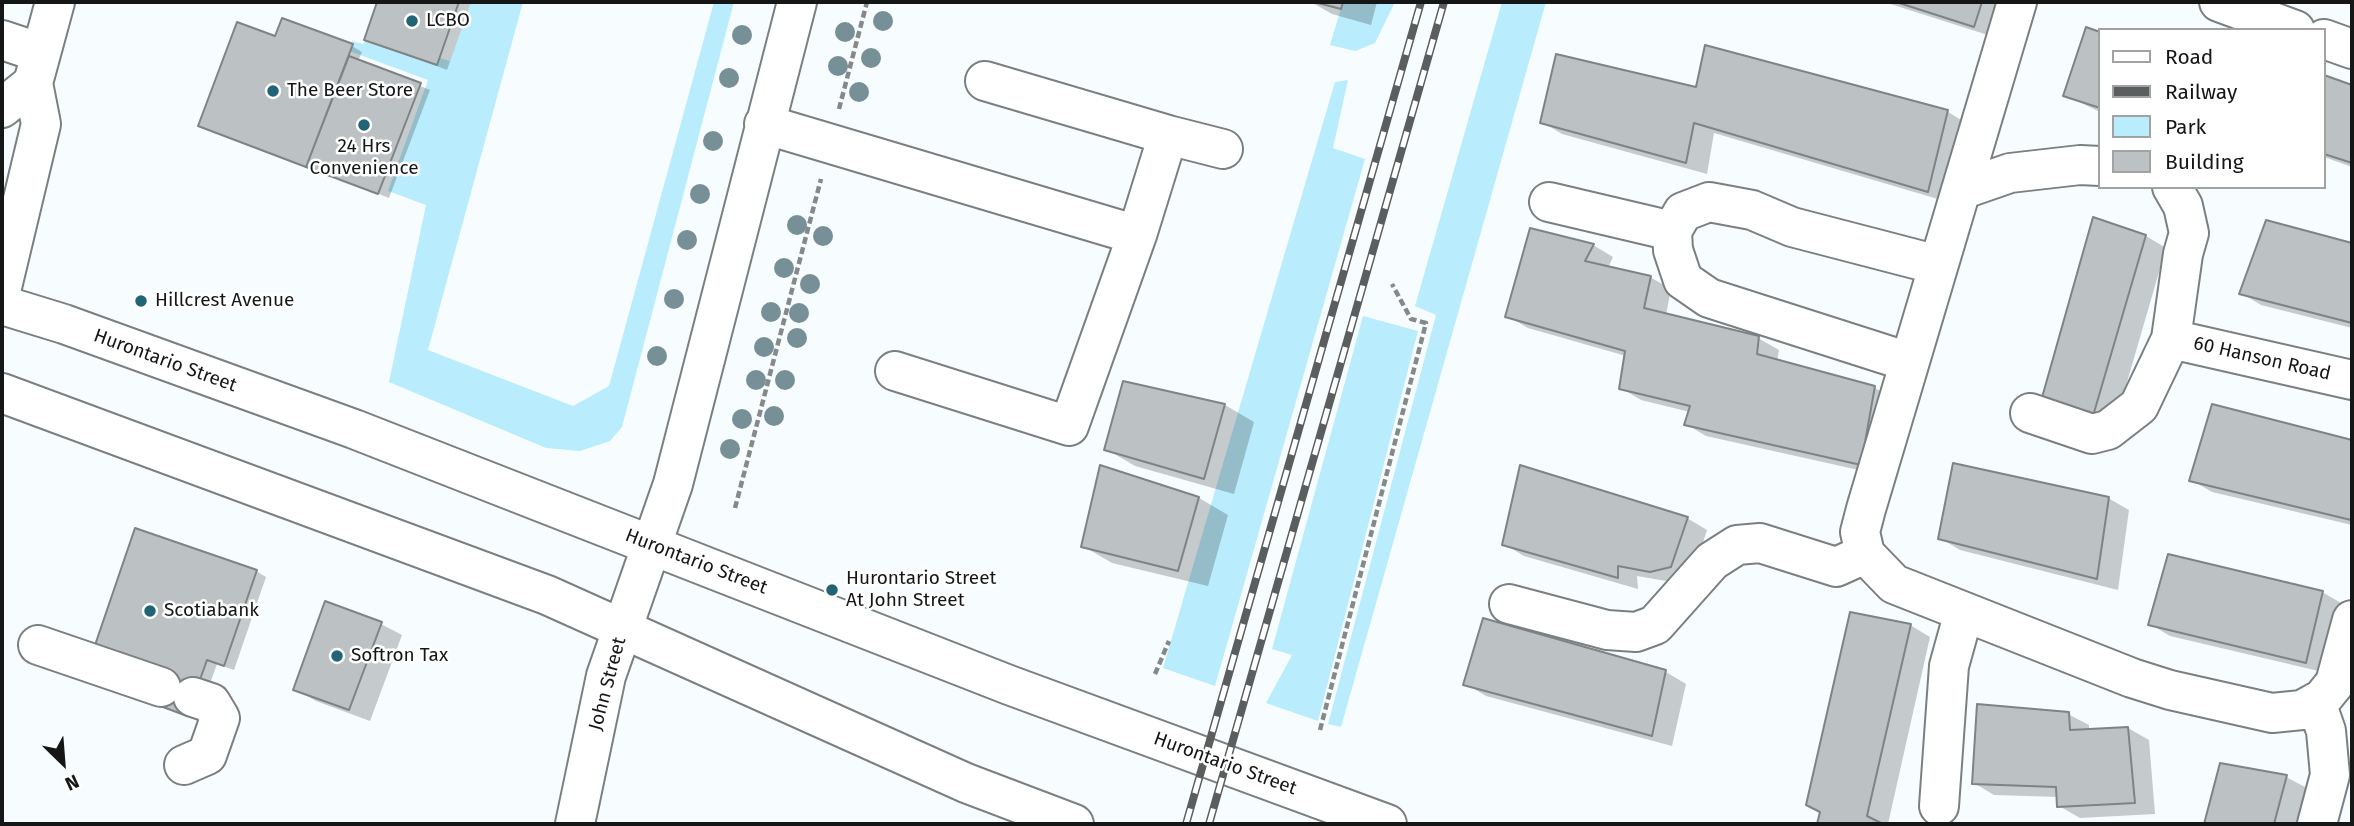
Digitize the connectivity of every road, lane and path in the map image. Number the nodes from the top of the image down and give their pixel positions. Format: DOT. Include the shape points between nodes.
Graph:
graph roads {
  1 [pos="55,2"];
  2 [pos="797,2"];
  3 [pos="867,2"];
  4 [pos="2017,2"];
  5 [pos="2219,2"];
  6 [pos="2290,28"];
  7 [pos="2,40"];
  8 [pos="2326,41"];
  9 [pos="2352,49"];
  10 [pos="37,68"];
  11 [pos="985,81"];
  12 [pos="2,108"];
  13 [pos="838,111"];
  14 [pos="764,124"];
  15 [pos="1168,135"];
  16 [pos="1223,149"];
  17 [pos="2098,166"];
  18 [pos="820,183"];
  19 [pos="2173,189"];
  20 [pos="1961,190"];
  21 [pos="1549,202"];
  22 [pos="1672,231"];
  23 [pos="1137,235"];
  24 [pos="1938,265"];
  25 [pos="1392,284"];
  26 [pos="2,287"];
  27 [pos="2,305"];
  28 [pos="2171,339"];
  29 [pos="1909,362"];
  30 [pos="895,371"];
  31 [pos="2352,380"];
  32 [pos="2,393"];
  33 [pos="2030,413"];
  34 [pos="735,508"];
  35 [pos="651,546"];
  36 [pos="1865,554"];
  37 [pos="1509,604"];
  38 [pos="1964,612"];
  39 [pos="2352,620"];
  40 [pos="623,628"];
  41 [pos="1168,641"];
  42 [pos="38,645"];
  43 [pos="1155,674"];
  44 [pos="2316,702"];
  45 [pos="1320,730"];
  46 [pos="184,765"];
  47 [pos="1939,806"];
  48 [pos="575,824"];
  49 [pos="1074,824"];
  50 [pos="1387,824"];
  51 [pos="2317,824"];
  1 -- 10 [label="main road"];
  2 -- 14 [label="main road, John Street"];
  3 -- 13 [label="path"];
  4 -- 20 [label="main road"];
  5 -- 6 [label="main road"];
  7 -- 10 [label="main road"];
  8 -- 9 [label="main road"];
  10 -- 12 [label="main road"];
  10 -- 26 [label="main road" via="41,124"];
  11 -- 15 [label="main road"];
  14 -- 23 [label="main road"];
  14 -- 35 [label="main road, John Street" via="673,484"];
  15 -- 16 [label="main road"];
  15 -- 23 [label="main road"];
  17 -- 20 [label="main road" via="2010,173"];
  18 -- 34 [label="path"];
  19 -- 28 [label="main road" via="2183,206 2189,233"];
  20 -- 24 [label="main road"];
  21 -- 22 [label="main road"];
  22 -- 24 [label="main road" via="1683,212 1709,202 1752,210 1792,227"];
  22 -- 29 [label="main road" via="1683,280 1709,298"];
  23 -- 30 [label="main road" via="1069,426"];
  24 -- 29 [label="main road"];
  25 -- 45 [label="path" via="1411,319 1426,323"];
  27 -- 35 [label="main road, Hurontario Street" via="354,429"];
  28 -- 31 [label="main road, 60 Hanson Road"];
  28 -- 33 [label="main road" via="2139,406 2108,430 2092,434"];
  29 -- 36 [label="main road" via="1860,532"];
  32 -- 40 [label="main road" via="547,595"];
  35 -- 40 [label="main road, John Street"];
  35 -- 50 [label="main road, Hurontario Street" via="1009,685"];
  36 -- 37 [label="main road" via="1836,567 1760,543 1737,545 1712,561 1655,625 1636,632 1607,630"];
  36 -- 38 [label="main road" via="1894,584"];
  38 -- 44 [label="main road" via="2169,690 2272,713 2302,710"];
  38 -- 47 [label="main road" via="1949,666"];
  39 -- 44 [label="main road" via="2335,683"];
  40 -- 48 [label="main road, John Street" via="606,676"];
  40 -- 49 [label="main road" via="966,783"];
  41 -- 43 [label="path"];
  42 -- 46 [label="main road" via="211,703 220,718 207,755"];
  44 -- 51 [label="main road" via="2326,731 2330,775"];
}
